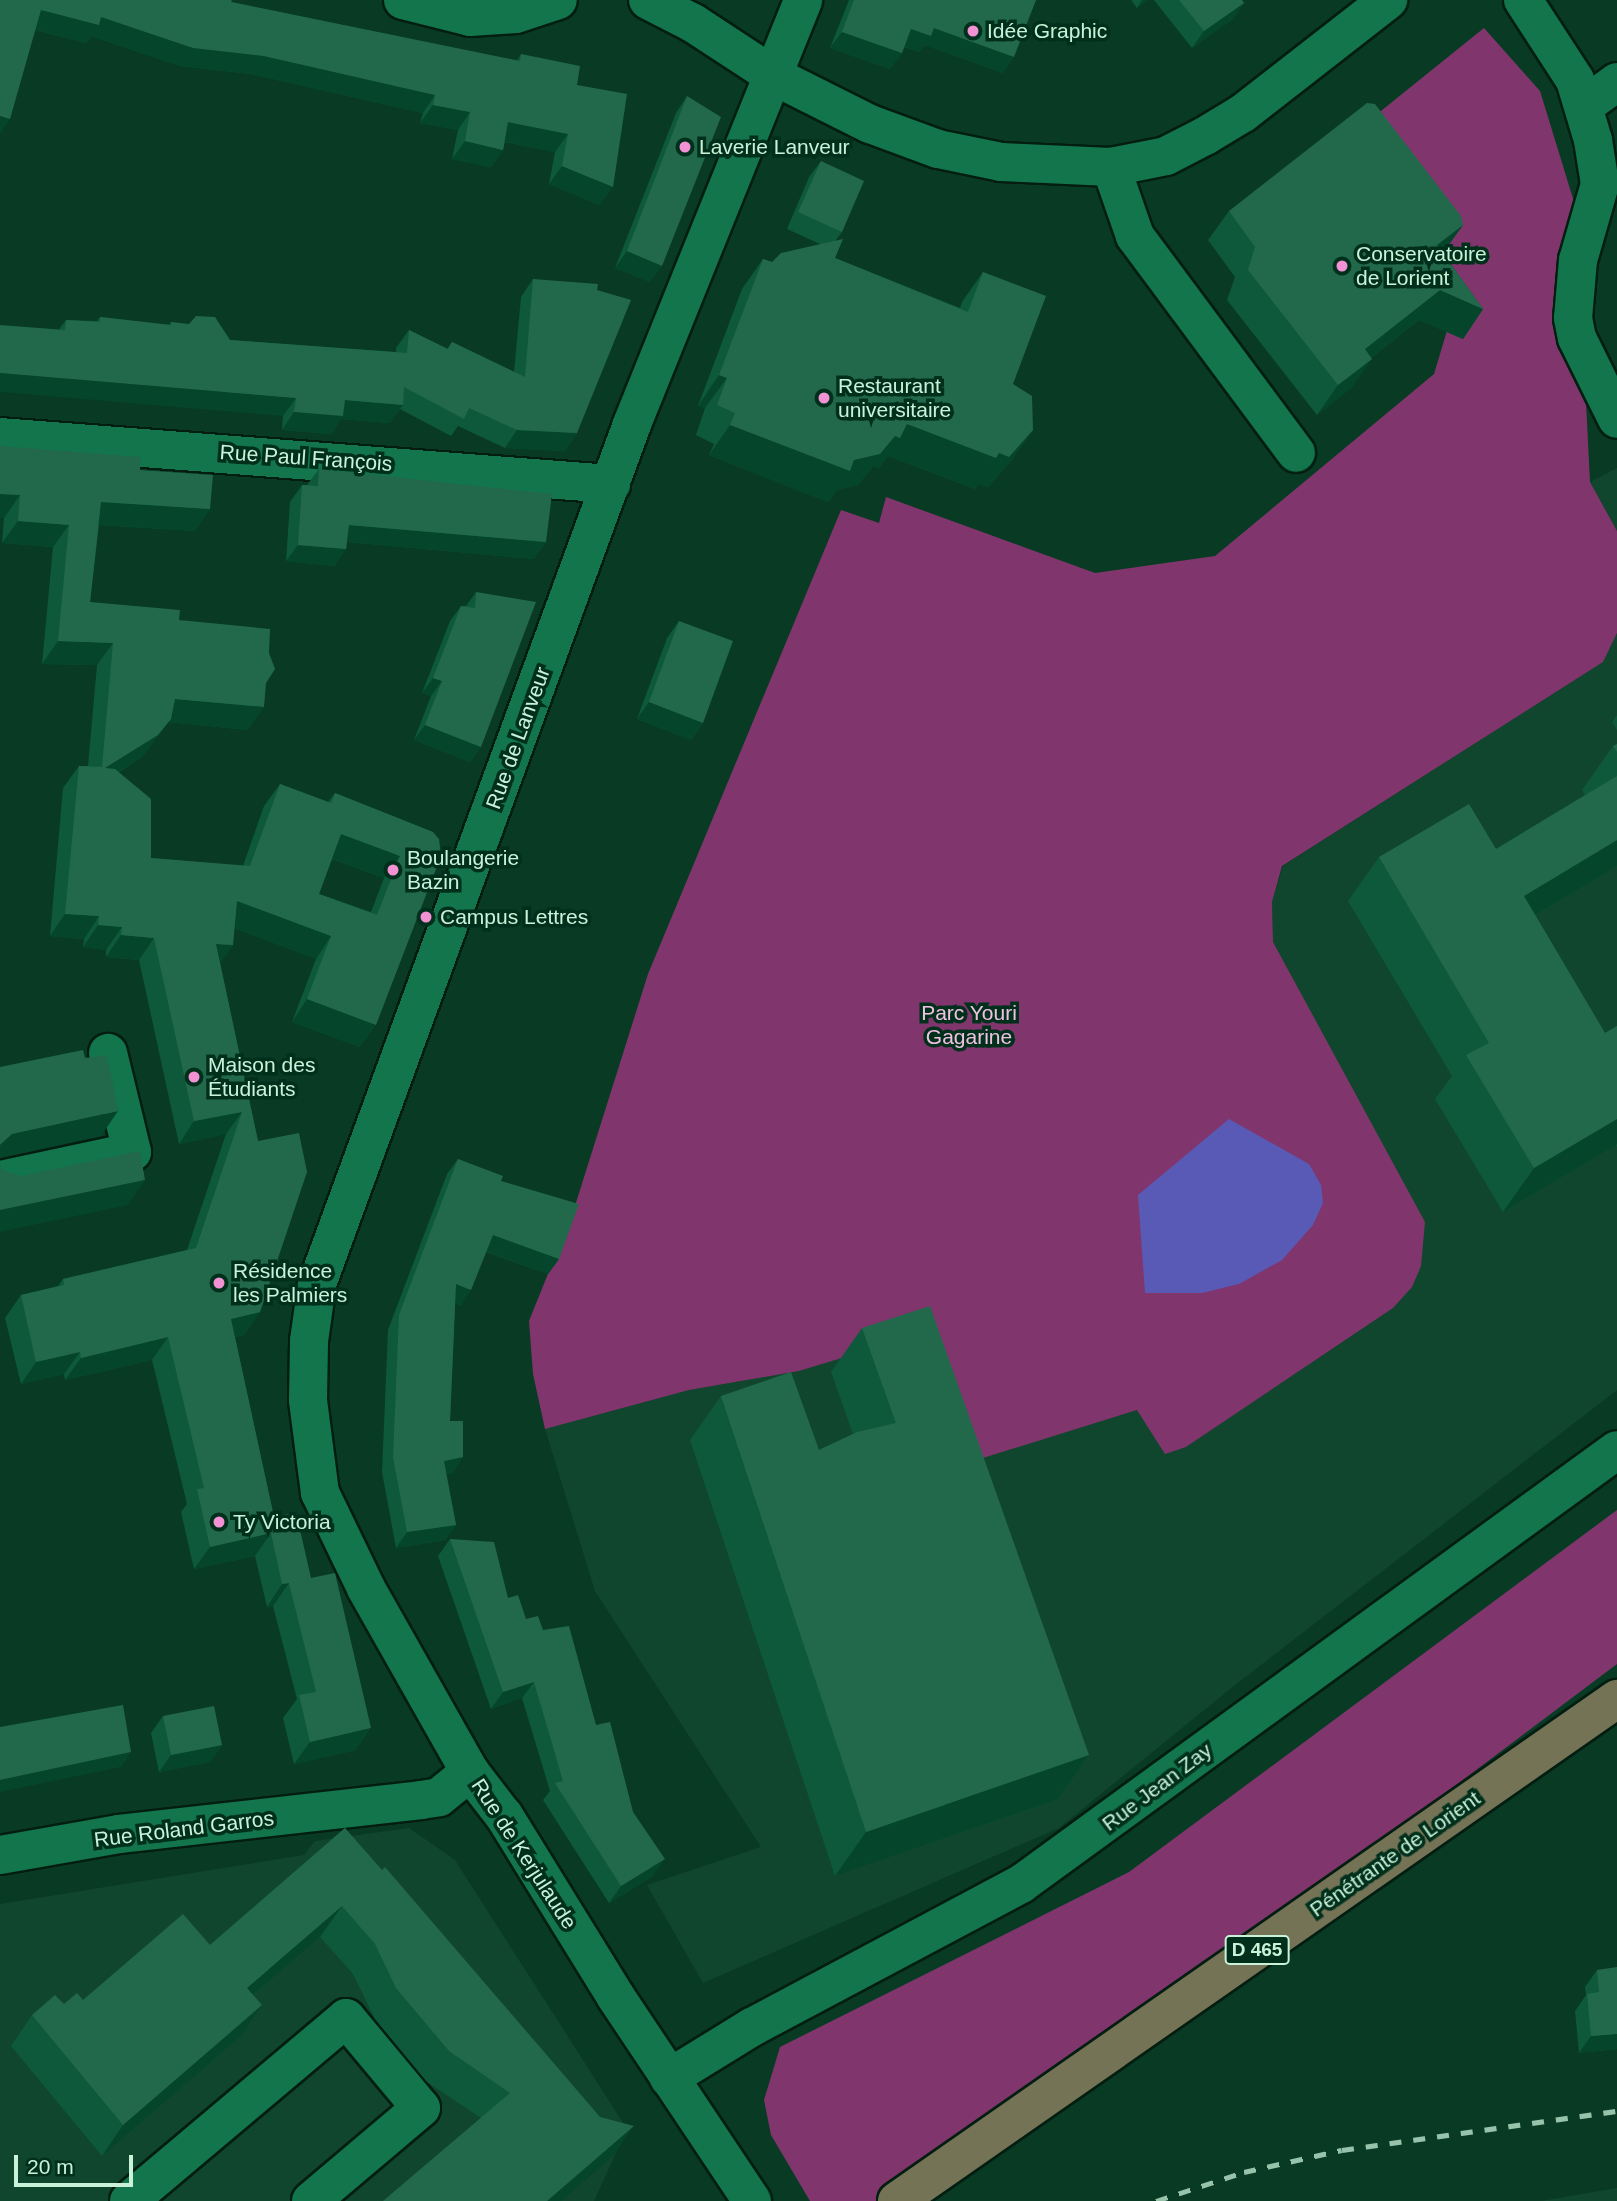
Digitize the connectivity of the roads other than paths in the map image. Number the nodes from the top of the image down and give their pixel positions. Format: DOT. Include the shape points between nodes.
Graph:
graph roads {
  1 [pos="403,0"];
  2 [pos="558,0"];
  3 [pos="648,0"];
  4 [pos="803,0"];
  5 [pos="1523,0"];
  6 [pos="1373,5"];
  7 [pos="774,76"];
  8 [pos="1617,82"];
  9 [pos="1584,106"];
  10 [pos="1111,167"];
  11 [pos="1604,214"];
  12 [pos="1617,419"];
  13 [pos="0,436"];
  14 [pos="1296,453"];
  15 [pos="611,484"];
  16 [pos="108,1053"];
  17 [pos="0,1180"];
  18 [pos="1617,1450"];
  19 [pos="320,1493"];
  20 [pos="1617,1699"];
  21 [pos="470,1772"];
  22 [pos="0,1855"];
  23 [pos="669,2078"];
  24 [pos="130,2201"];
  25 [pos="311,2201"];
  26 [pos="752,2201"];
  27 [pos="897,2201"];
  1 -- 2 [label="street" via="470,17 516,14"];
  3 -- 7 [label="street" via="693,23"];
  4 -- 7 [label="street, Rue de Lanveur"];
  5 -- 9 [label="street" via="1575,80"];
  6 -- 10 [label="street" via="1243,113 1166,156"];
  7 -- 10 [label="street" via="870,124 938,149 1001,162"];
  7 -- 15 [label="street, Rue de Lanveur" via="701,244"];
  8 -- 9 [label="street"];
  9 -- 11 [label="street"];
  10 -- 14 [label="street" via="1135,236"];
  11 -- 12 [label="street" via="1578,260 1573,318 1582,350"];
  13 -- 15 [label="street, Rue Paul François"];
  15 -- 19 [label="street, Rue de Lanveur" via="317,1284 308,1400"];
  16 -- 17 [label="street" via="132,1152"];
  18 -- 23 [label="street, Rue Jean Zay" via="1021,1884 752,2027"];
  19 -- 21 [label="street, Rue de Kerjulaude" via="366,1588"];
  20 -- 27 [label="main road, Pénétrante de Lorient / D 465"];
  21 -- 22 [label="street, Rue Roland Garros" via="439,1797 369,1809 119,1834"];
  21 -- 23 [label="street, Rue de Kerjulaude" via="504,1815"];
  23 -- 26 [label="street, Rue de Kerjulaude"];
  24 -- 25 [label="street" via="346,2018 421,2108"];
}
